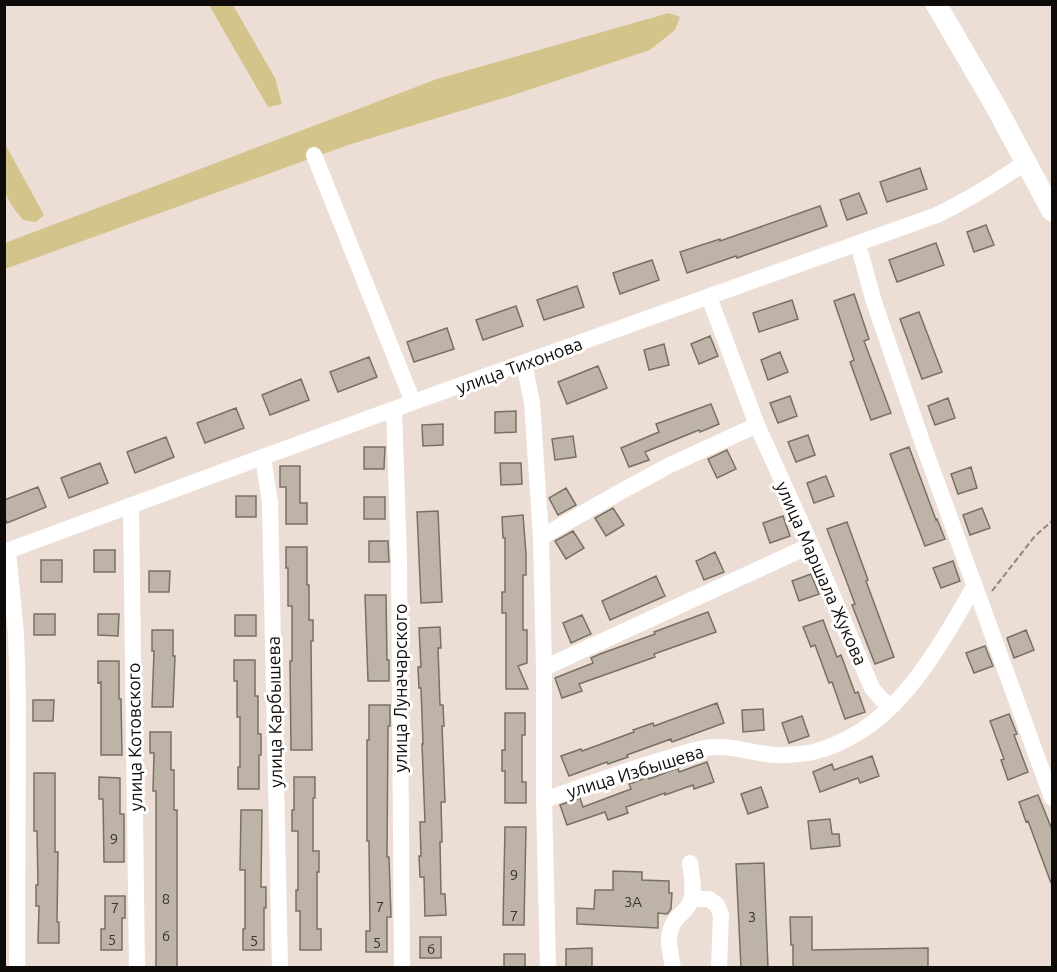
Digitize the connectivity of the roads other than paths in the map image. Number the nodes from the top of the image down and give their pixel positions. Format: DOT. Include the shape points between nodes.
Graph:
graph roads {
  1 [pos="936,4"];
  2 [pos="314,155"];
  3 [pos="1026,162"];
  4 [pos="1053,211"];
  5 [pos="858,244"];
  6 [pos="709,297"];
  7 [pos="524,363"];
  8 [pos="413,402"];
  9 [pos="394,409"];
  10 [pos="757,425"];
  11 [pos="263,457"];
  12 [pos="131,506"];
  13 [pos="541,537"];
  14 [pos="811,545"];
  15 [pos="6,552"];
  16 [pos="974,587"];
  17 [pos="544,668"];
  18 [pos="892,706"];
  19 [pos="1053,798"];
  20 [pos="544,800"];
  21 [pos="690,863"];
  22 [pos="692,899"];
  23 [pos="17,968"];
  24 [pos="137,968"];
  25 [pos="280,968"];
  26 [pos="402,968"];
  27 [pos="548,968"];
  28 [pos="673,968"];
  29 [pos="718,968"];
  1 -- 3 [label="main road"];
  2 -- 8 [label="street"];
  3 -- 4 [label="main road"];
  3 -- 5 [label="street, улица Тихонова" via="962,203"];
  5 -- 6 [label="street, улица Тихонова"];
  5 -- 16 [label="street" via="873,302"];
  6 -- 7 [label="street, улица Тихонова"];
  6 -- 10 [label="street, улица Маршала Жукова"];
  7 -- 8 [label="street, улица Тихонова"];
  7 -- 13 [label="street, улица Избышева" via="532,404"];
  8 -- 9 [label="street, улица Тихонова"];
  9 -- 11 [label="street, улица Тихонова"];
  9 -- 26 [label="street, улица Луначарского"];
  10 -- 13 [label="street" via="670,465"];
  10 -- 14 [label="street, улица Маршала Жукова"];
  11 -- 12 [label="street, улица Тихонова"];
  11 -- 25 [label="street, улица Карбышева" via="270,503"];
  12 -- 15 [label="street, улица Тихонова"];
  12 -- 24 [label="street, улица Котовского"];
  13 -- 17 [label="street, улица Избышева"];
  14 -- 17 [label="street"];
  14 -- 18 [label="street, улица Маршала Жукова" via="872,688"];
  15 -- 23 [label="street" via="16,634 18,701"];
  16 -- 18 [label="street" via="926,666"];
  16 -- 19 [label="street"];
  17 -- 20 [label="street, улица Избышева"];
  18 -- 20 [label="street, улица Избышева" via="861,732 811,753 775,756 726,746 704,748"];
  20 -- 27 [label="street, улица Избышева"];
  21 -- 22 [label="street"];
  22 -- 28 [label="street" via="668,933"];
  22 -- 29 [label="street" via="709,899 721,915"];
}
